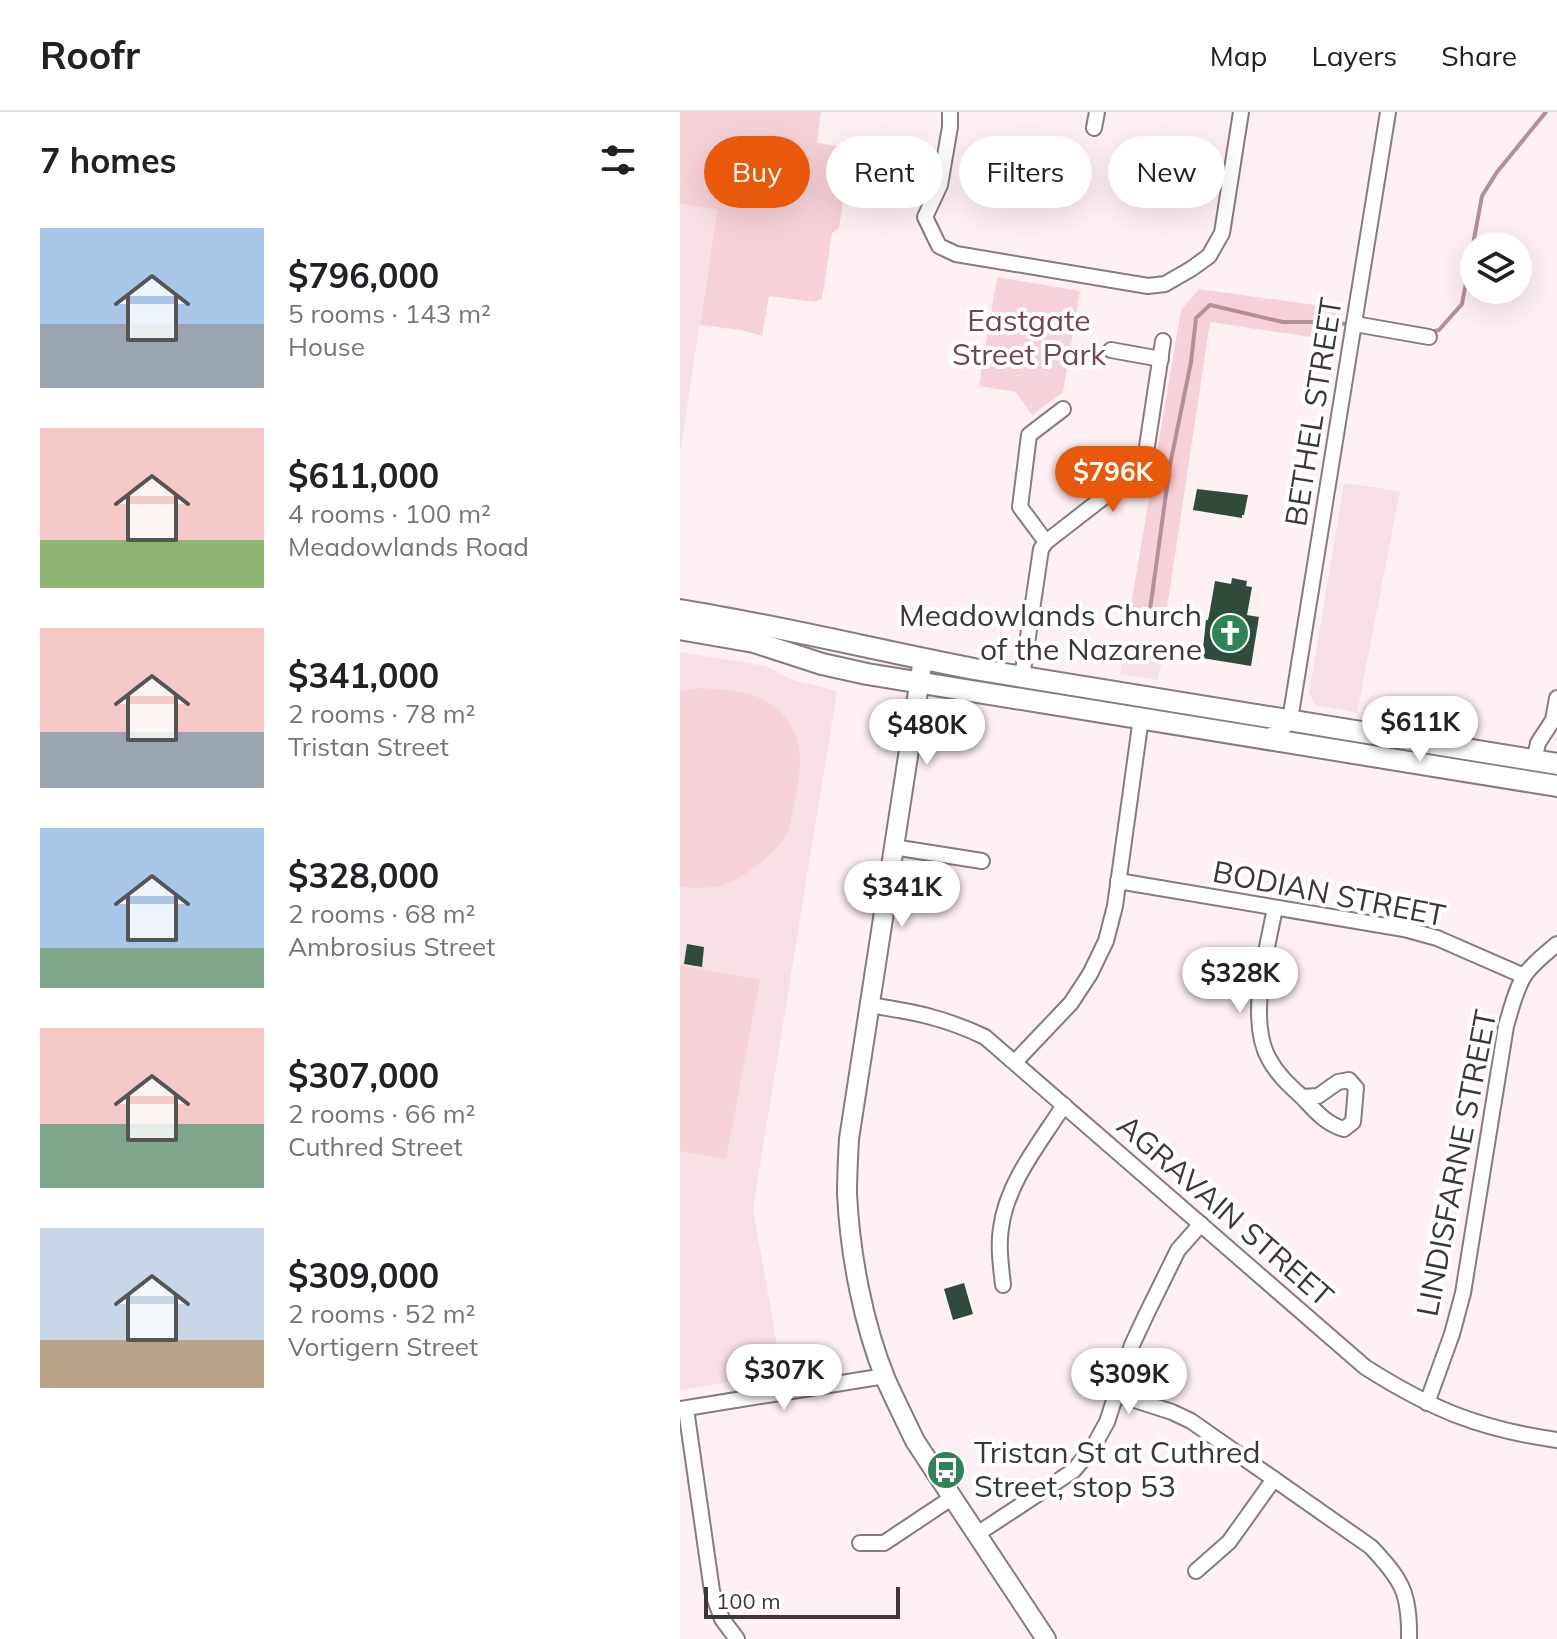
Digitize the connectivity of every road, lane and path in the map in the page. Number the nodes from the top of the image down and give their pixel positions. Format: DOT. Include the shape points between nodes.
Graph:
graph roads {
  1 [pos="950,112"];
  2 [pos="1097,112"];
  3 [pos="1241,112"];
  4 [pos="1388,112"];
  5 [pos="1094,128"];
  6 [pos="1355,325"];
  7 [pos="1429,337"];
  8 [pos="1163,341"];
  9 [pos="1111,350"];
  10 [pos="1161,359"];
  11 [pos="1063,409"];
  12 [pos="1046,542"];
  13 [pos="680,610"];
  14 [pos="680,629"];
  15 [pos="923,659"];
  16 [pos="1022,677"];
  17 [pos="919,681"];
  18 [pos="1557,698"];
  19 [pos="1141,718"];
  20 [pos="1290,720"];
  21 [pos="1264,738"];
  22 [pos="1534,761"];
  23 [pos="1411,762"];
  24 [pos="1557,764"];
  25 [pos="1557,786"];
  26 [pos="893,847"];
  27 [pos="982,861"];
  28 [pos="1118,881"];
  29 [pos="1275,908"];
  30 [pos="1557,944"];
  31 [pos="1524,976"];
  32 [pos="869,1005"];
  33 [pos="1015,1062"];
  34 [pos="1302,1097"];
  35 [pos="1064,1105"];
  36 [pos="1201,1224"];
  37 [pos="1003,1285"];
  38 [pos="885,1376"];
  39 [pos="1116,1394"];
  40 [pos="1427,1403"];
  41 [pos="683,1409"];
  42 [pos="1557,1440"];
  43 [pos="1274,1479"];
  44 [pos="953,1497"];
  45 [pos="977,1534"];
  46 [pos="860,1543"];
  47 [pos="1196,1571"];
  48 [pos="737,1639"];
  49 [pos="1046,1639"];
  50 [pos="1409,1639"];
  1 -- 3 [label="street" via="940,185 925,217 939,246 956,254 1148,286 1165,284 1209,256 1222,233"];
  2 -- 5 [label="street"];
  4 -- 6 [label="street, BETHEL STREET"];
  6 -- 7 [label="street"];
  6 -- 20 [label="street, BETHEL STREET"];
  8 -- 10 [label="street"];
  9 -- 10 [label="street"];
  10 -- 12 [label="street" via="1144,466"];
  11 -- 12 [label="street" via="1029,435 1021,492 1020,507"];
  12 -- 16 [label="street"];
  13 -- 15 [label="main road"];
  14 -- 17 [label="main road"];
  15 -- 16 [label="main road"];
  15 -- 17 [label="street"];
  16 -- 20 [label="main road"];
  17 -- 19 [label="main road"];
  17 -- 26 [label="street"];
  18 -- 22 [label="street"];
  19 -- 21 [label="main road"];
  19 -- 28 [label="street"];
  20 -- 21 [label="street" via="1280,732"];
  20 -- 22 [label="main road"];
  20 -- 23 [label="street" via="1301,736 1371,748"];
  21 -- 23 [label="main road"];
  22 -- 24 [label="main road"];
  23 -- 25 [label="main road"];
  26 -- 27 [label="street"];
  26 -- 32 [label="street"];
  28 -- 29 [label="street, BODIAN STREET"];
  28 -- 33 [label="street" via="1106,941 1090,974 1071,1003"];
  29 -- 31 [label="street, BODIAN STREET" via="1437,938"];
  29 -- 34 [label="street" via="1258,1005 1260,1032 1267,1057"];
  30 -- 31 [label="street, LINDISFARNE STREET"];
  31 -- 40 [label="street, LINDISFARNE STREET" via="1506,1026 1463,1293"];
  32 -- 33 [label="street, AGRAVAIN STREET" via="957,1024 985,1037"];
  32 -- 38 [label="street" via="849,1139 847,1193 862,1303"];
  33 -- 35 [label="street, AGRAVAIN STREET"];
  35 -- 36 [label="street, AGRAVAIN STREET"];
  35 -- 37 [label="street" via="1007,1201 1000,1229"];
  36 -- 39 [label="street" via="1178,1250 1156,1294"];
  36 -- 40 [label="street, AGRAVAIN STREET" via="1365,1367"];
  38 -- 41 [label="street"];
  38 -- 44 [label="street" via="915,1441"];
  39 -- 43 [label="street" via="1191,1421"];
  39 -- 45 [label="street" via="1092,1449 1073,1471"];
  40 -- 42 [label="street, AGRAVAIN STREET" via="1487,1427"];
  41 -- 48 [label="street" via="712,1591 722,1619"];
  43 -- 47 [label="street" via="1229,1542"];
  43 -- 50 [label="street" via="1371,1547 1392,1570 1405,1592"];
  44 -- 45 [label="street"];
  44 -- 46 [label="street" via="884,1543"];
  45 -- 49 [label="street"];
}
